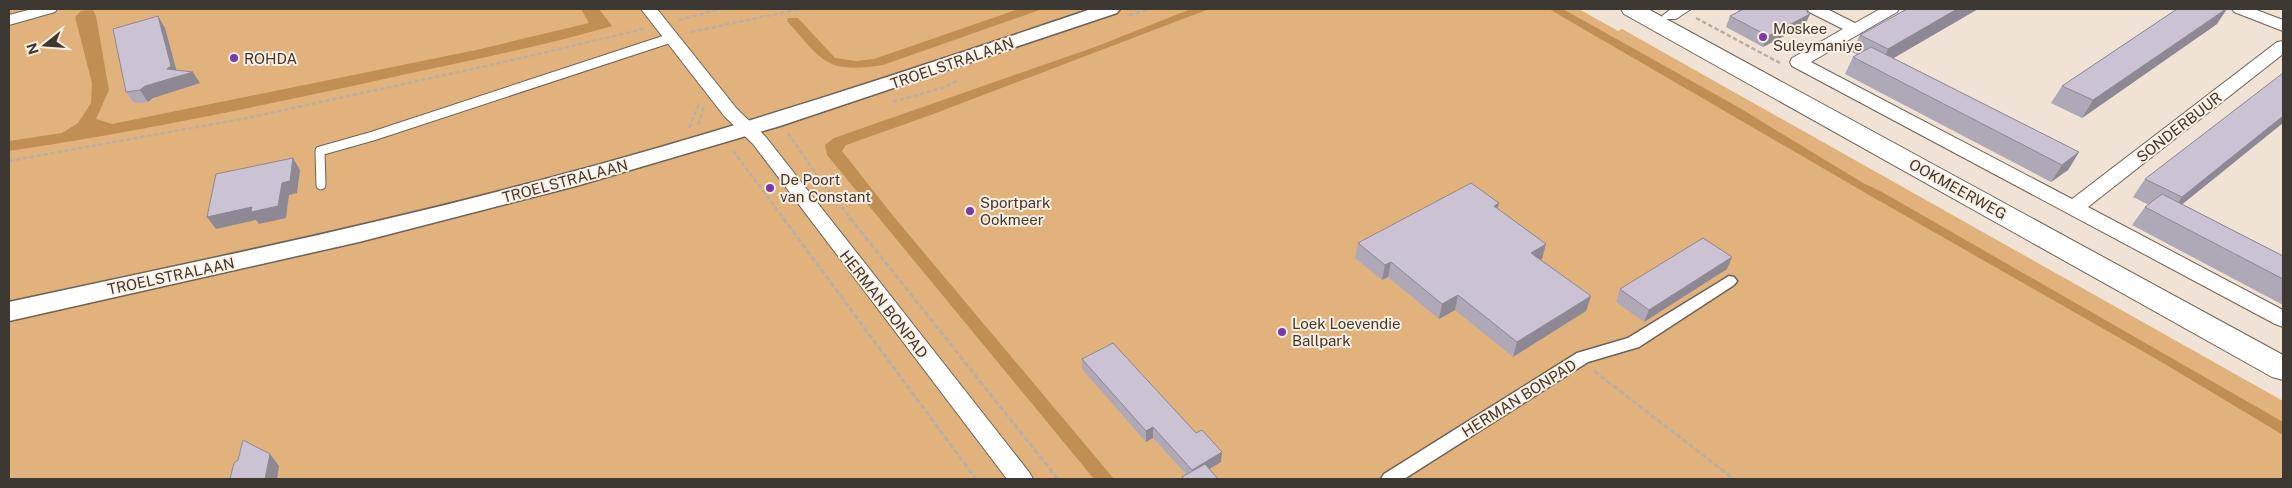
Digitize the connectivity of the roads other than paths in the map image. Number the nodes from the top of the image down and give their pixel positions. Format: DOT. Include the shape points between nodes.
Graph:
graph roads {
  1 [pos="49,9"];
  2 [pos="649,9"];
  3 [pos="1110,9"];
  4 [pos="1632,9"];
  5 [pos="1815,9"];
  6 [pos="1891,9"];
  7 [pos="2240,9"];
  8 [pos="1670,11"];
  9 [pos="16,18"];
  10 [pos="2283,26"];
  11 [pos="1855,29"];
  12 [pos="666,31"];
  13 [pos="2283,46"];
  14 [pos="748,129"];
  15 [pos="321,185"];
  16 [pos="2075,207"];
  17 [pos="1729,281"];
  18 [pos="9,312"];
  19 [pos="2283,319"];
  20 [pos="2283,351"];
  21 [pos="2283,369"];
  22 [pos="1022,479"];
  23 [pos="1390,479"];
  1 -- 9 [label="street"];
  2 -- 12 [label="street, HERMAN BONPAD"];
  3 -- 14 [label="street, TROELSTRALAAN" via="898,82"];
  4 -- 21 [label="main road, OOKMEERWEG"];
  5 -- 11 [label="street"];
  6 -- 11 [label="street"];
  7 -- 10 [label="street"];
  8 -- 20 [label="main road, OOKMEERWEG"];
  11 -- 16 [label="street" via="1798,62"];
  12 -- 14 [label="street, HERMAN BONPAD" via="731,113"];
  12 -- 15 [label="lane" via="654,44 320,151"];
  13 -- 16 [label="street, SONDERBUUR"];
  14 -- 18 [label="street, TROELSTRALAAN" via="566,182 334,240"];
  14 -- 22 [label="street, HERMAN BONPAD"];
  16 -- 19 [label="street"];
  17 -- 23 [label="street, HERMAN BONPAD" via="1633,343 1580,359"];
}
